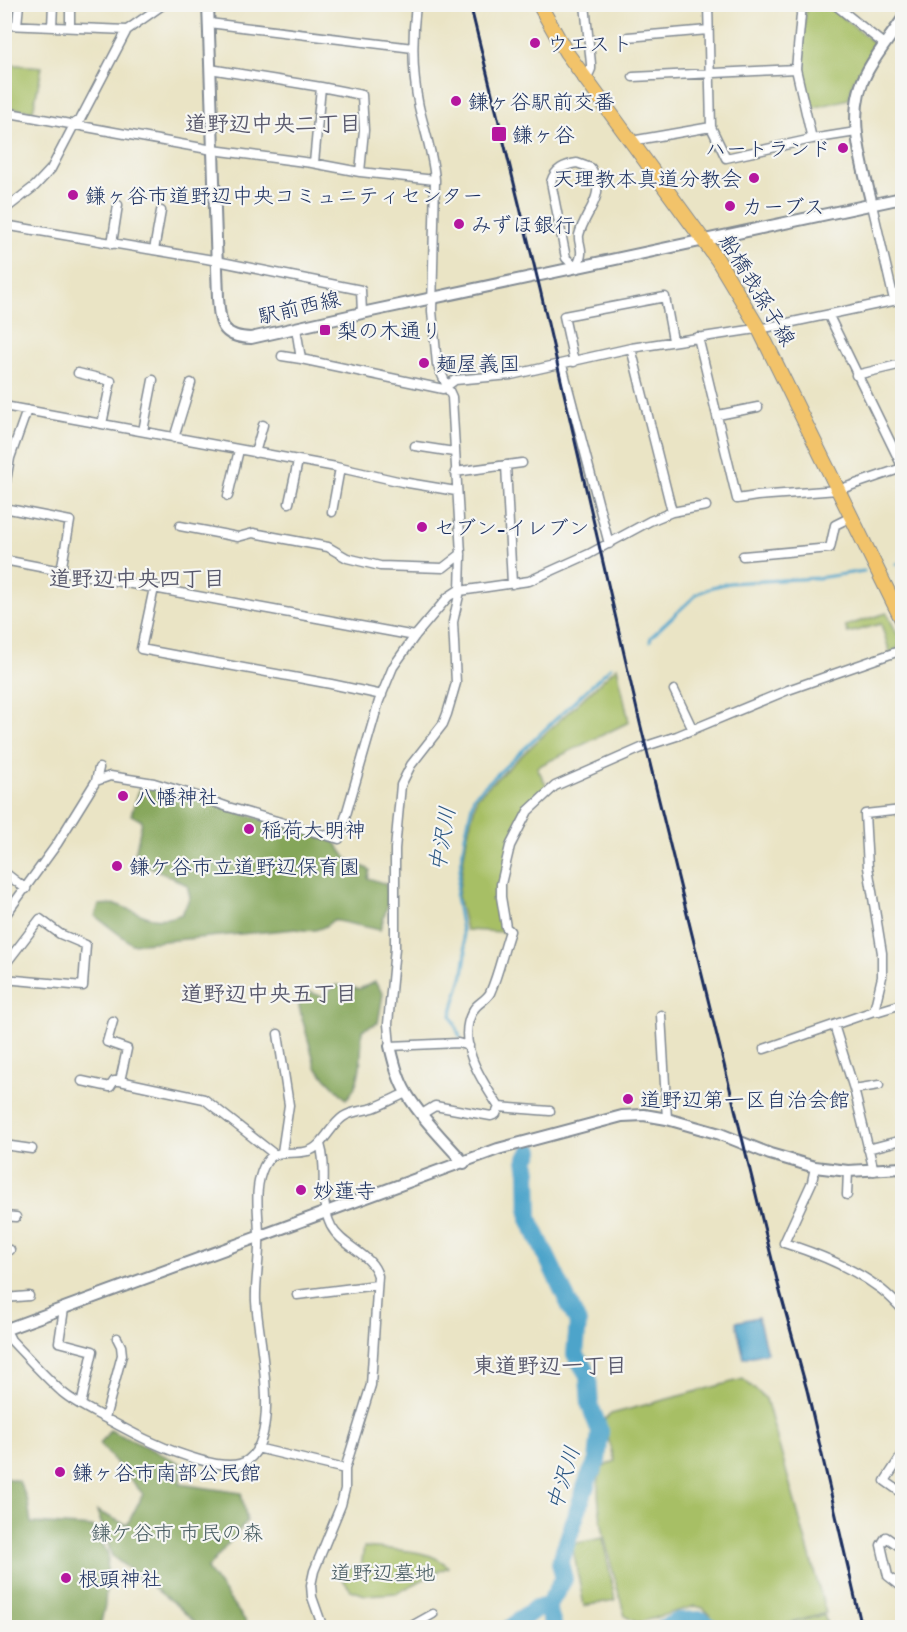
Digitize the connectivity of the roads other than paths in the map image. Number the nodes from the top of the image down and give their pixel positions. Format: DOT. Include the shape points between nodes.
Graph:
graph roads {
  1 [pos="19,4"];
  2 [pos="53,4"];
  3 [pos="164,4"];
  4 [pos="208,4"];
  5 [pos="416,4"];
  6 [pos="539,4"];
  7 [pos="585,4"];
  8 [pos="708,4"];
  9 [pos="801,4"];
  10 [pos="834,4"];
  11 [pos="70,6"];
  12 [pos="903,20"];
  13 [pos="209,23"];
  14 [pos="5,25"];
  15 [pos="17,26"];
  16 [pos="52,27"];
  17 [pos="70,27"];
  18 [pos="127,30"];
  19 [pos="708,30"];
  20 [pos="628,37"];
  21 [pos="885,45"];
  22 [pos="412,48"];
  23 [pos="210,69"];
  24 [pos="796,69"];
  25 [pos="710,73"];
  26 [pos="633,77"];
  27 [pos="586,80"];
  28 [pos="321,87"];
  29 [pos="4,112"];
  30 [pos="75,123"];
  31 [pos="711,127"];
  32 [pos="856,132"];
  33 [pos="812,139"];
  34 [pos="631,141"];
  35 [pos="213,150"];
  36 [pos="314,163"];
  37 [pos="360,172"];
  38 [pos="435,180"];
  39 [pos="903,198"];
  40 [pos="118,205"];
  41 [pos="872,205"];
  42 [pos="4,210"];
  43 [pos="161,211"];
  44 [pos="4,225"];
  45 [pos="703,240"];
  46 [pos="112,244"];
  47 [pos="154,250"];
  48 [pos="216,261"];
  49 [pos="576,268"];
  50 [pos="433,298"];
  51 [pos="898,300"];
  52 [pos="362,313"];
  53 [pos="829,316"];
  54 [pos="296,328"];
  55 [pos="759,329"];
  56 [pos="698,337"];
  57 [pos="673,340"];
  58 [pos="631,348"];
  59 [pos="282,356"];
  60 [pos="301,359"];
  61 [pos="574,362"];
  62 [pos="903,364"];
  63 [pos="562,365"];
  64 [pos="78,373"];
  65 [pos="856,375"];
  66 [pos="153,380"];
  67 [pos="191,383"];
  68 [pos="447,386"];
  69 [pos="4,406"];
  70 [pos="758,407"];
  71 [pos="27,410"];
  72 [pos="718,415"];
  73 [pos="102,424"];
  74 [pos="262,425"];
  75 [pos="143,431"];
  76 [pos="174,438"];
  77 [pos="415,446"];
  78 [pos="239,450"];
  79 [pos="454,452"];
  80 [pos="255,453"];
  81 [pos="298,461"];
  82 [pos="522,463"];
  83 [pos="506,465"];
  84 [pos="903,467"];
  85 [pos="340,468"];
  86 [pos="455,472"];
  87 [pos="838,490"];
  88 [pos="456,491"];
  89 [pos="4,492"];
  90 [pos="228,496"];
  91 [pos="289,503"];
  92 [pos="705,506"];
  93 [pos="4,508"];
  94 [pos="332,512"];
  95 [pos="672,512"];
  96 [pos="852,517"];
  97 [pos="180,526"];
  98 [pos="609,544"];
  99 [pos="461,554"];
  100 [pos="742,556"];
  101 [pos="4,560"];
  102 [pos="61,571"];
  103 [pos="512,584"];
  104 [pos="154,588"];
  105 [pos="460,590"];
  106 [pos="903,620"];
  107 [pos="415,636"];
  108 [pos="903,650"];
  109 [pos="674,690"];
  110 [pos="382,695"];
  111 [pos="693,730"];
  112 [pos="99,768"];
  113 [pos="96,781"];
  114 [pos="903,810"];
  115 [pos="4,872"];
  116 [pos="26,889"];
  117 [pos="4,917"];
  118 [pos="4,966"];
  119 [pos="4,979"];
  120 [pos="903,1004"];
  121 [pos="874,1011"];
  122 [pos="662,1015"];
  123 [pos="112,1021"];
  124 [pos="834,1024"];
  125 [pos="279,1034"];
  126 [pos="390,1046"];
  127 [pos="469,1046"];
  128 [pos="764,1049"];
  129 [pos="82,1081"];
  130 [pos="120,1081"];
  131 [pos="879,1085"];
  132 [pos="854,1089"];
  133 [pos="406,1094"];
  134 [pos="499,1107"];
  135 [pos="550,1111"];
  136 [pos="422,1114"];
  137 [pos="667,1119"];
  138 [pos="903,1140"];
  139 [pos="320,1144"];
  140 [pos="4,1145"];
  141 [pos="32,1149"];
  142 [pos="868,1149"];
  143 [pos="278,1153"];
  144 [pos="464,1162"];
  145 [pos="815,1167"];
  146 [pos="903,1168"];
  147 [pos="848,1171"];
  148 [pos="874,1171"];
  149 [pos="847,1195"];
  150 [pos="326,1212"];
  151 [pos="4,1216"];
  152 [pos="16,1217"];
  153 [pos="260,1237"];
  154 [pos="377,1285"];
  155 [pos="297,1295"];
  156 [pos="29,1296"];
  157 [pos="4,1298"];
  158 [pos="64,1309"];
  159 [pos="903,1309"];
  160 [pos="5,1330"];
  161 [pos="117,1338"];
  162 [pos="81,1405"];
  163 [pos="105,1418"];
  164 [pos="257,1448"];
  165 [pos="903,1455"];
  166 [pos="345,1469"];
  167 [pos="903,1492"];
  168 [pos="903,1548"];
  169 [pos="903,1587"];
  170 [pos="433,1614"];
  171 [pos="323,1628"];
  172 [pos="408,1628"];
  1 -- 15 [label="street"];
  2 -- 16 [label="street"];
  3 -- 18 [label="street"];
  4 -- 13 [label="street, 駅前西線"];
  5 -- 22 [label="street"];
  6 -- 27 [label="main road, 船橋我孫子線"];
  7 -- 27 [label="street" via="591,64"];
  8 -- 19 [label="street"];
  9 -- 24 [label="street"];
  10 -- 21 [label="street"];
  11 -- 17 [label="street"];
  12 -- 21 [label="street"];
  13 -- 22 [label="street"];
  13 -- 23 [label="street, 駅前西線"];
  14 -- 15 [label="street"];
  15 -- 16 [label="street"];
  16 -- 17 [label="street"];
  17 -- 18 [label="street"];
  18 -- 30 [label="street"];
  19 -- 20 [label="street"];
  19 -- 25 [label="street"];
  21 -- 32 [label="street" via="860,88 855,106"];
  22 -- 38 [label="street" via="415,83"];
  23 -- 28 [label="street"];
  23 -- 35 [label="street, 駅前西線"];
  24 -- 25 [label="street"];
  24 -- 33 [label="street"];
  25 -- 26 [label="street"];
  25 -- 31 [label="street"];
  27 -- 34 [label="main road, 船橋我孫子線"];
  28 -- 36 [label="street"];
  28 -- 37 [label="street" via="362,95"];
  29 -- 30 [label="street"];
  30 -- 35 [label="street" via="99,131"];
  30 -- 42 [label="street" via="51,169"];
  31 -- 33 [label="street" via="726,158"];
  31 -- 34 [label="street"];
  32 -- 33 [label="street"];
  32 -- 41 [label="street"];
  34 -- 45 [label="main road, 船橋我孫子線"];
  35 -- 36 [label="street"];
  35 -- 48 [label="street, 駅前西線"];
  36 -- 37 [label="street"];
  37 -- 38 [label="street"];
  38 -- 50 [label="street"];
  39 -- 41 [label="street, 駅前西線"];
  40 -- 46 [label="street"];
  41 -- 45 [label="street, 駅前西線"];
  41 -- 51 [label="street"];
  43 -- 47 [label="street"];
  44 -- 46 [label="street"];
  45 -- 49 [label="street, 駅前西線"];
  45 -- 55 [label="main road, 船橋我孫子線"];
  46 -- 47 [label="street"];
  47 -- 48 [label="street"];
  48 -- 52 [label="street" via="366,291"];
  48 -- 54 [label="street, 駅前西線" via="219,316 224,329 236,338 251,338"];
  49 -- 49 [label="street" via="566,258 550,182 561,167 577,163 591,168 598,188 580,233 581,254"];
  49 -- 50 [label="street, 駅前西線"];
  50 -- 52 [label="street, 駅前西線"];
  50 -- 68 [label="street" via="437,364"];
  51 -- 53 [label="street"];
  52 -- 54 [label="street, 駅前西線"];
  53 -- 55 [label="street"];
  53 -- 65 [label="street"];
  54 -- 60 [label="street"];
  55 -- 56 [label="street"];
  55 -- 87 [label="main road, 船橋我孫子線"];
  56 -- 57 [label="street"];
  56 -- 72 [label="street"];
  57 -- 58 [label="street"];
  57 -- 61 [label="street" via="665,297 564,316"];
  58 -- 61 [label="street"];
  58 -- 95 [label="street"];
  59 -- 60 [label="street"];
  60 -- 68 [label="street" via="443,389"];
  61 -- 63 [label="street"];
  62 -- 65 [label="street"];
  63 -- 68 [label="street" via="455,380"];
  63 -- 98 [label="street"];
  64 -- 73 [label="street" via="111,381"];
  65 -- 84 [label="street"];
  66 -- 75 [label="street"];
  67 -- 76 [label="street"];
  68 -- 79 [label="street" via="452,397"];
  69 -- 71 [label="street"];
  70 -- 72 [label="street"];
  71 -- 73 [label="street"];
  71 -- 89 [label="street" via="10,458"];
  72 -- 87 [label="street" via="737,500"];
  73 -- 75 [label="street"];
  74 -- 80 [label="street"];
  75 -- 76 [label="street"];
  76 -- 78 [label="street"];
  77 -- 79 [label="street"];
  78 -- 80 [label="street"];
  78 -- 90 [label="street"];
  79 -- 86 [label="street"];
  80 -- 81 [label="street"];
  81 -- 85 [label="street"];
  81 -- 91 [label="street"];
  82 -- 83 [label="street"];
  83 -- 86 [label="street"];
  83 -- 103 [label="street"];
  84 -- 87 [label="street"];
  85 -- 88 [label="street"];
  85 -- 94 [label="street"];
  86 -- 88 [label="street"];
  87 -- 96 [label="main road, 船橋我孫子線"];
  88 -- 99 [label="street"];
  92 -- 95 [label="street"];
  93 -- 102 [label="street" via="70,520"];
  95 -- 98 [label="street"];
  96 -- 100 [label="street" via="835,525 830,548"];
  96 -- 106 [label="main road, 船橋我孫子線"];
  97 -- 99 [label="street" via="238,537 253,533 328,547 346,558 380,566 443,568"];
  98 -- 103 [label="street" via="529,581"];
  99 -- 105 [label="street"];
  101 -- 102 [label="street"];
  102 -- 104 [label="street"];
  103 -- 105 [label="street"];
  104 -- 107 [label="street"];
  104 -- 110 [label="street" via="141,649"];
  105 -- 107 [label="street" via="448,597"];
  105 -- 126 [label="street" via="453,622 456,683 447,714 401,785 395,849"];
  107 -- 110 [label="street" via="393,667"];
  108 -- 111 [label="street" via="788,690"];
  109 -- 111 [label="street"];
  110 -- 113 [label="street" via="339,839 154,783 110,776"];
  111 -- 127 [label="street" via="555,786 528,811 510,846 501,884 503,912 510,931 488,996 474,1008 468,1023"];
  112 -- 113 [label="street"];
  113 -- 116 [label="street"];
  114 -- 121 [label="street" via="865,814 868,867 882,953 882,976"];
  115 -- 116 [label="street"];
  116 -- 117 [label="street"];
  118 -- 119 [label="street" via="40,919 60,934 86,945 83,986"];
  120 -- 121 [label="street"];
  121 -- 124 [label="street"];
  122 -- 137 [label="street"];
  123 -- 130 [label="street" via="104,1041 127,1049"];
  124 -- 128 [label="street"];
  124 -- 132 [label="street"];
  125 -- 143 [label="street" via="289,1105"];
  126 -- 127 [label="street"];
  126 -- 133 [label="street"];
  127 -- 134 [label="street" via="477,1072"];
  129 -- 130 [label="street" via="110,1087 114,1081"];
  130 -- 143 [label="street" via="204,1099"];
  131 -- 132 [label="street"];
  132 -- 142 [label="street"];
  133 -- 136 [label="street"];
  133 -- 139 [label="street" via="346,1115"];
  134 -- 135 [label="street"];
  134 -- 136 [label="street" via="491,1116 435,1106"];
  136 -- 144 [label="street"];
  137 -- 144 [label="street" via="633,1116 602,1120"];
  137 -- 145 [label="street"];
  138 -- 142 [label="street"];
  139 -- 143 [label="street" via="307,1152"];
  139 -- 150 [label="street" via="325,1165 322,1195"];
  140 -- 141 [label="street"];
  142 -- 148 [label="street"];
  143 -- 153 [label="street" via="265,1164 258,1181 256,1210"];
  144 -- 150 [label="street"];
  145 -- 147 [label="street"];
  145 -- 159 [label="street" via="784,1243 852,1271 879,1287"];
  146 -- 148 [label="street"];
  147 -- 148 [label="street"];
  147 -- 149 [label="street"];
  150 -- 153 [label="street"];
  150 -- 154 [label="street" via="341,1239 376,1266"];
  151 -- 152 [label="street"];
  153 -- 158 [label="street"];
  153 -- 164 [label="street" via="256,1300 267,1407"];
  154 -- 155 [label="street"];
  154 -- 166 [label="street" via="372,1385"];
  156 -- 157 [label="street"];
  158 -- 160 [label="street"];
  158 -- 162 [label="street" via="59,1342 93,1351"];
  160 -- 162 [label="street" via="11,1341 63,1393"];
  161 -- 163 [label="street" via="122,1355"];
  162 -- 163 [label="street"];
  163 -- 164 [label="street" via="172,1453 211,1463 235,1465 247,1461"];
  164 -- 166 [label="street"];
  165 -- 167 [label="street" via="885,1481"];
  166 -- 171 [label="street" via="341,1505 311,1585"];
  168 -- 169 [label="street" via="886,1537 881,1545 888,1576"];
  170 -- 172 [label="street"];
}
